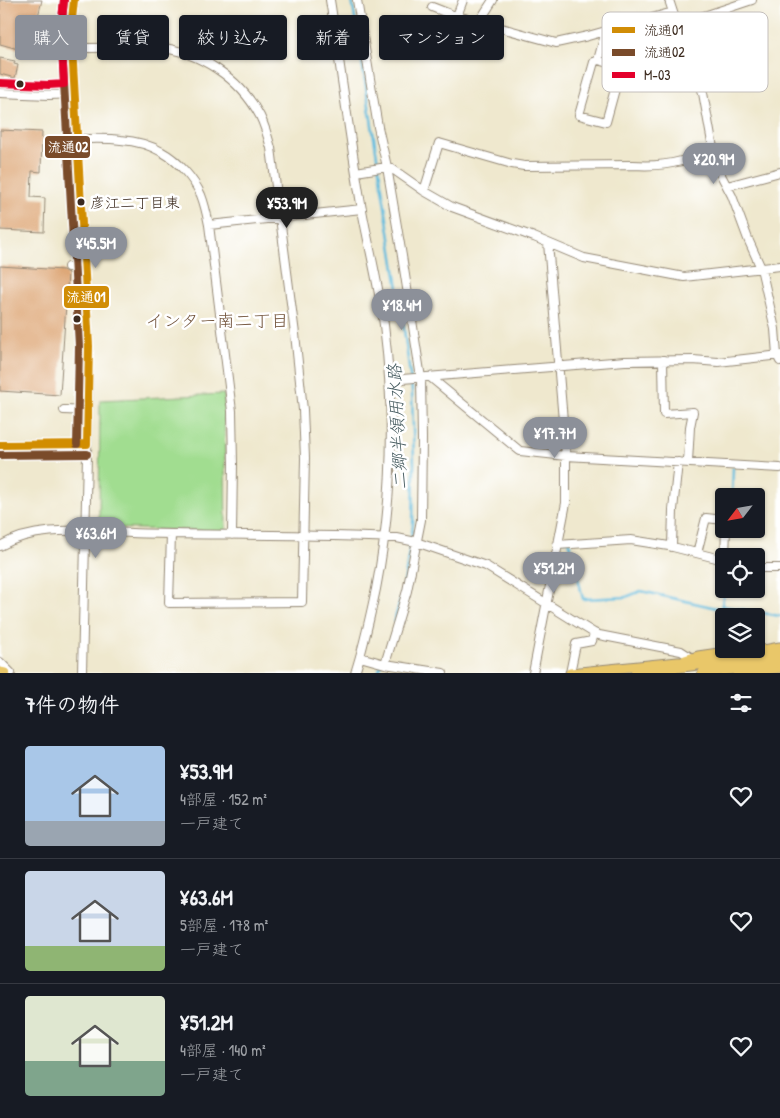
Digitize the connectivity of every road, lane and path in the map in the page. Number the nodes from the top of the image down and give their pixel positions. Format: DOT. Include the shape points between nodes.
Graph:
graph roads {
  1 [pos="74,0"];
  2 [pos="330,0"];
  3 [pos="358,0"];
  4 [pos="462,0"];
  5 [pos="493,0"];
  6 [pos="669,0"];
  7 [pos="752,0"];
  8 [pos="432,7"];
  9 [pos="673,12"];
  10 [pos="716,12"];
  11 [pos="72,15"];
  12 [pos="455,15"];
  13 [pos="458,15"];
  14 [pos="483,15"];
  15 [pos="504,29"];
  16 [pos="602,32"];
  17 [pos="602,46"];
  18 [pos="87,48"];
  19 [pos="73,60"];
  20 [pos="598,60"];
  21 [pos="602,61"];
  22 [pos="614,92"];
  23 [pos="703,92"];
  24 [pos="0,93"];
  25 [pos="74,94"];
  26 [pos="78,140"];
  27 [pos="713,148"];
  28 [pos="387,167"];
  29 [pos="356,172"];
  30 [pos="780,172"];
  31 [pos="727,186"];
  32 [pos="424,191"];
  33 [pos="362,210"];
  34 [pos="280,218"];
  35 [pos="209,225"];
  36 [pos="548,243"];
  37 [pos="780,266"];
  38 [pos="68,267"];
  39 [pos="84,267"];
  40 [pos="761,268"];
  41 [pos="779,357"];
  42 [pos="664,360"];
  43 [pos="558,367"];
  44 [pos="421,378"];
  45 [pos="430,378"];
  46 [pos="390,380"];
  47 [pos="64,410"];
  48 [pos="88,411"];
  49 [pos="0,444"];
  50 [pos="87,444"];
  51 [pos="566,456"];
  52 [pos="678,462"];
  53 [pos="688,462"];
  54 [pos="780,468"];
  55 [pos="715,519"];
  56 [pos="86,531"];
  57 [pos="171,534"];
  58 [pos="232,535"];
  59 [pos="304,536"];
  60 [pos="384,538"];
  61 [pos="416,542"];
  62 [pos="557,545"];
  63 [pos="0,546"];
  64 [pos="672,547"];
  65 [pos="697,553"];
  66 [pos="715,558"];
  67 [pos="765,568"];
  68 [pos="780,568"];
  69 [pos="546,603"];
  70 [pos="594,633"];
  71 [pos="780,643"];
  72 [pos="765,646"];
  73 [pos="780,647"];
  74 [pos="780,653"];
  75 [pos="715,654"];
  76 [pos="360,657"];
  77 [pos="692,658"];
  78 [pos="0,662"];
  79 [pos="678,662"];
  80 [pos="780,662"];
  81 [pos="385,664"];
  82 [pos="780,668"];
  83 [pos="0,672"];
  84 [pos="780,672"];
  85 [pos="5,673"];
  86 [pos="11,673"];
  87 [pos="82,673"];
  88 [pos="355,673"];
  89 [pos="443,673"];
  90 [pos="533,673"];
  91 [pos="570,673"];
  92 [pos="575,673"];
  93 [pos="636,673"];
  94 [pos="703,673"];
  95 [pos="737,673"];
  96 [pos="775,673"];
  1 -- 11 [label="street"];
  2 -- 29 [label="street"];
  3 -- 28 [label="street"];
  4 -- 13 [label="street"];
  5 -- 14 [label="street"];
  6 -- 9 [label="street"];
  7 -- 10 [label="street"];
  8 -- 12 [label="street"];
  15 -- 16 [label="street" via="552,43"];
  17 -- 20 [label="street"];
  18 -- 34 [label="street" via="156,47 180,51 224,73 242,90 266,128"];
  19 -- 25 [label="street"];
  20 -- 21 [label="street"];
  20 -- 22 [label="street" via="594,62 579,115 606,122"];
  23 -- 27 [label="street"];
  24 -- 25 [label="street"];
  25 -- 26 [label="street"];
  26 -- 35 [label="street" via="120,139 163,152 191,179 200,194"];
  26 -- 39 [label="street"];
  27 -- 31 [label="street"];
  27 -- 32 [label="street" via="702,155 650,166 524,166 439,143"];
  28 -- 29 [label="street"];
  28 -- 32 [label="street"];
  28 -- 44 [label="street"];
  29 -- 33 [label="street"];
  30 -- 31 [label="street"];
  31 -- 40 [label="street"];
  32 -- 36 [label="street" via="462,211"];
  33 -- 34 [label="street"];
  33 -- 46 [label="street" via="384,324"];
  34 -- 35 [label="street"];
  34 -- 59 [label="street" via="303,410"];
  35 -- 58 [label="street" via="232,411"];
  36 -- 40 [label="street" via="584,258 684,277"];
  36 -- 43 [label="street"];
  37 -- 40 [label="street"];
  38 -- 39 [label="street"];
  39 -- 48 [label="street"];
  40 -- 41 [label="street"];
  41 -- 42 [label="street" via="718,362"];
  42 -- 43 [label="street"];
  42 -- 53 [label="street" via="664,414 693,412"];
  43 -- 45 [label="street"];
  43 -- 51 [label="street"];
  44 -- 45 [label="street"];
  44 -- 46 [label="street"];
  44 -- 61 [label="street" via="421,520"];
  45 -- 51 [label="street" via="520,451"];
  46 -- 60 [label="street" via="391,469"];
  47 -- 48 [label="street"];
  48 -- 50 [label="street"];
  49 -- 50 [label="street"];
  50 -- 56 [label="street"];
  51 -- 52 [label="street"];
  51 -- 62 [label="street" via="566,503"];
  52 -- 53 [label="street"];
  52 -- 64 [label="street"];
  53 -- 54 [label="street"];
  55 -- 65 [label="street" via="706,518"];
  56 -- 57 [label="street"];
  56 -- 63 [label="street" via="38,533"];
  56 -- 87 [label="street"];
  57 -- 58 [label="street"];
  57 -- 59 [label="street" via="169,603 302,602"];
  58 -- 59 [label="street"];
  59 -- 60 [label="street"];
  60 -- 61 [label="street"];
  60 -- 76 [label="street"];
  61 -- 69 [label="street" via="486,566"];
  61 -- 81 [label="street" via="407,591"];
  62 -- 64 [label="street" via="631,540"];
  62 -- 69 [label="street"];
  64 -- 65 [label="street"];
  65 -- 66 [label="street"];
  67 -- 68 [label="street"];
  69 -- 70 [label="street"];
  69 -- 90 [label="street"];
  70 -- 77 [label="street" via="681,651"];
  70 -- 91 [label="street" via="592,641 576,644"];
  71 -- 72 [label="main road"];
  73 -- 79 [label="main road"];
  74 -- 93 [label="highway"];
  75 -- 77 [label="main road"];
  76 -- 81 [label="street"];
  76 -- 88 [label="street"];
  77 -- 79 [label="main road"];
  78 -- 86 [label="street"];
  79 -- 92 [label="main road"];
  80 -- 94 [label="highway"];
  81 -- 89 [label="street"];
  82 -- 95 [label="main road"];
  83 -- 85 [label="main road"];
  84 -- 96 [label="main road"];
  91 -- 92 [label="main road"];
}
